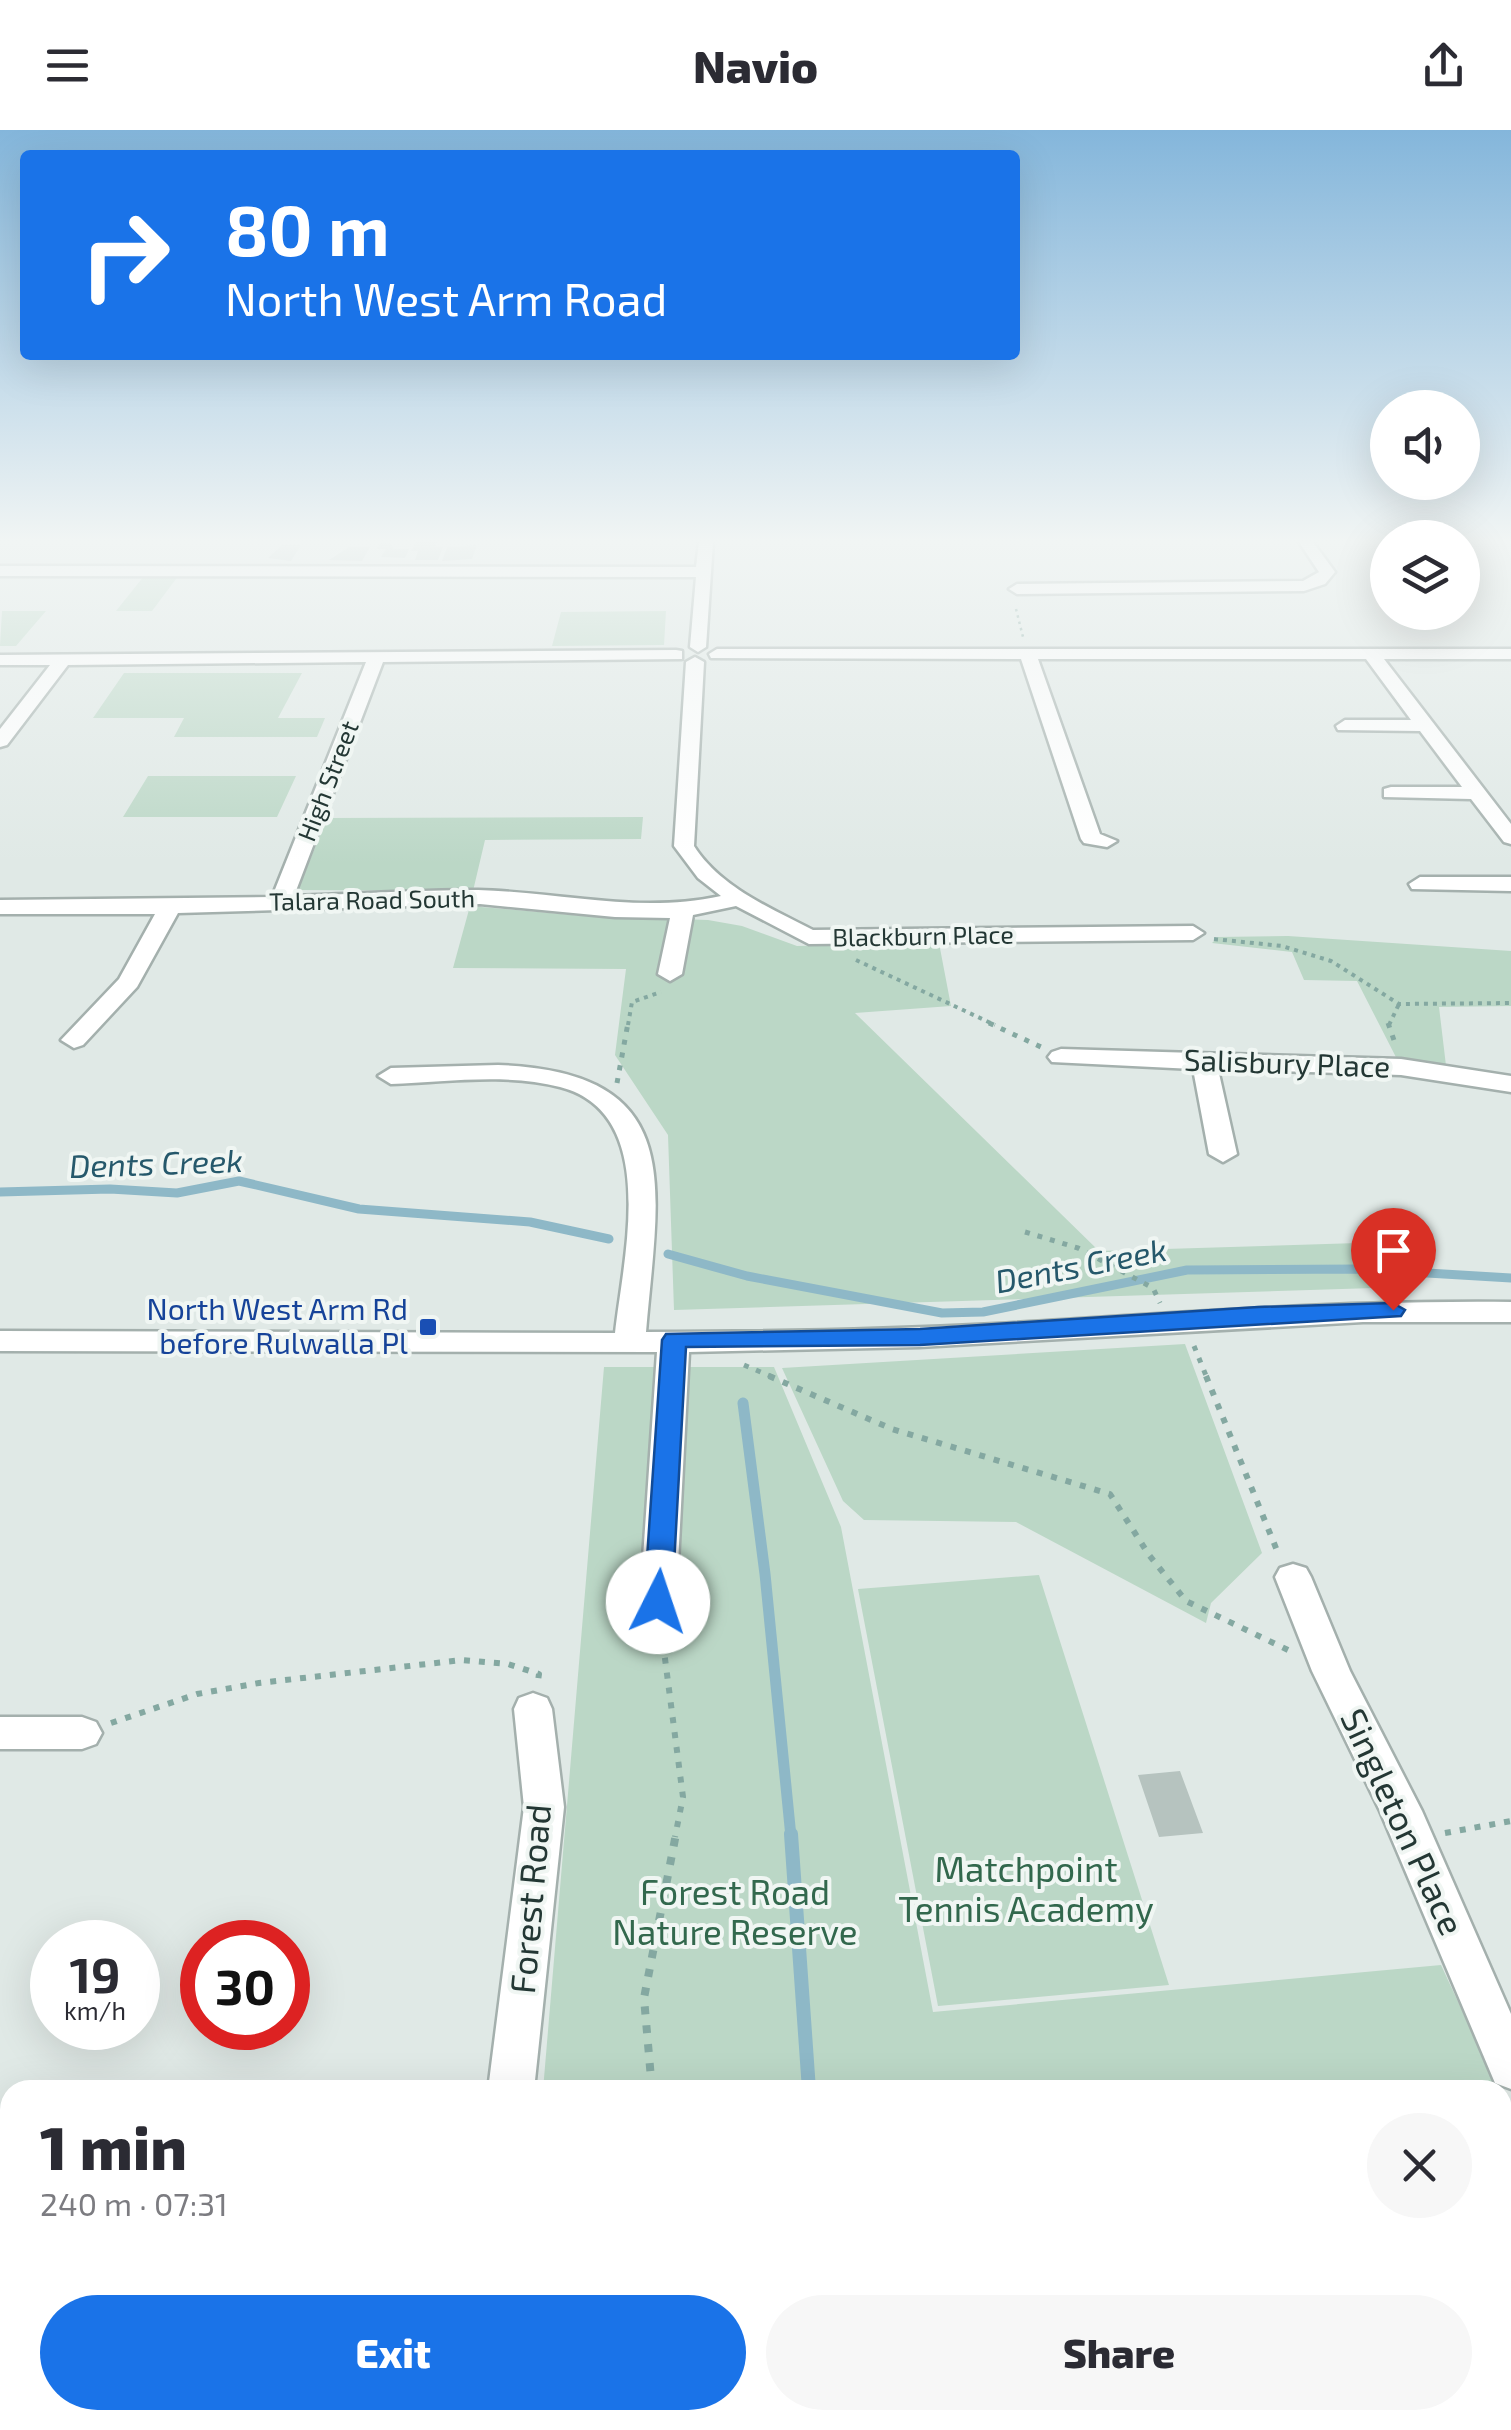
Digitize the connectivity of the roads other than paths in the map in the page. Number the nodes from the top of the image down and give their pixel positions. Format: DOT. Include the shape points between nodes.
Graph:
graph roads {
  1 [pos="691,649"];
  2 [pos="1028,654"];
  3 [pos="1370,654"];
  4 [pos="1511,654"];
  5 [pos="690,655"];
  6 [pos="376,659"];
  7 [pos="0,660"];
  8 [pos="64,660"];
  9 [pos="1423,725"];
  10 [pos="1345,726"];
  11 [pos="0,741"];
  12 [pos="1391,793"];
  13 [pos="1476,793"];
  14 [pos="1511,838"];
  15 [pos="1094,842"];
  16 [pos="1420,884"];
  17 [pos="1511,884"];
  18 [pos="741,898"];
  19 [pos="281,902"];
  20 [pos="0,907"];
  21 [pos="170,907"];
  22 [pos="683,911"];
  23 [pos="1194,933"];
  24 [pos="670,974"];
  25 [pos="74,1040"];
  26 [pos="1062,1057"];
  27 [pos="1204,1062"];
  28 [pos="391,1076"];
  29 [pos="1511,1084"];
  30 [pos="1223,1154"];
  31 [pos="1511,1312"];
  32 [pos="630,1340"];
  33 [pos="674,1340"];
  34 [pos="0,1341"];
  35 [pos="1283,1561"];
  36 [pos="658,1602"];
  37 [pos="533,1708"];
  38 [pos="0,1732"];
  39 [pos="82,1732"];
  40 [pos="1511,2067"];
  41 [pos="513,2080"];
  1 -- 5 [label="street"];
  2 -- 3 [label="street"];
  2 -- 5 [label="street" via="717,654 709,660"];
  2 -- 15 [label="street"];
  3 -- 4 [label="street"];
  3 -- 9 [label="street"];
  5 -- 6 [label="street"];
  5 -- 18 [label="street, Blackburn Place" via="684,846 698,866"];
  6 -- 8 [label="street"];
  6 -- 19 [label="street, High Street"];
  7 -- 8 [label="street"];
  8 -- 11 [label="street"];
  9 -- 10 [label="street"];
  9 -- 13 [label="street"];
  12 -- 13 [label="street"];
  13 -- 14 [label="street"];
  16 -- 17 [label="street"];
  18 -- 22 [label="street, Talara Road South"];
  18 -- 23 [label="street, Blackburn Place" via="809,937"];
  19 -- 21 [label="street, Talara Road South"];
  19 -- 22 [label="street, Talara Road South" via="480,897"];
  20 -- 21 [label="street, Talara Road South"];
  21 -- 25 [label="street" via="129,982"];
  22 -- 24 [label="street"];
  26 -- 27 [label="street, Salisbury Place"];
  27 -- 29 [label="street, Salisbury Place" via="1404,1067"];
  27 -- 30 [label="street"];
  28 -- 32 [label="street" via="562,1079 610,1101 634,1140 641,1195"];
  31 -- 33 [label="street" via="1295,1312 920,1337"];
  32 -- 33 [label="street"];
  32 -- 34 [label="street"];
  33 -- 36 [label="street"];
  35 -- 40 [label="street, Singleton Place"];
  37 -- 41 [label="street, Forest Road" via="544,1806"];
  38 -- 39 [label="street"];
}
